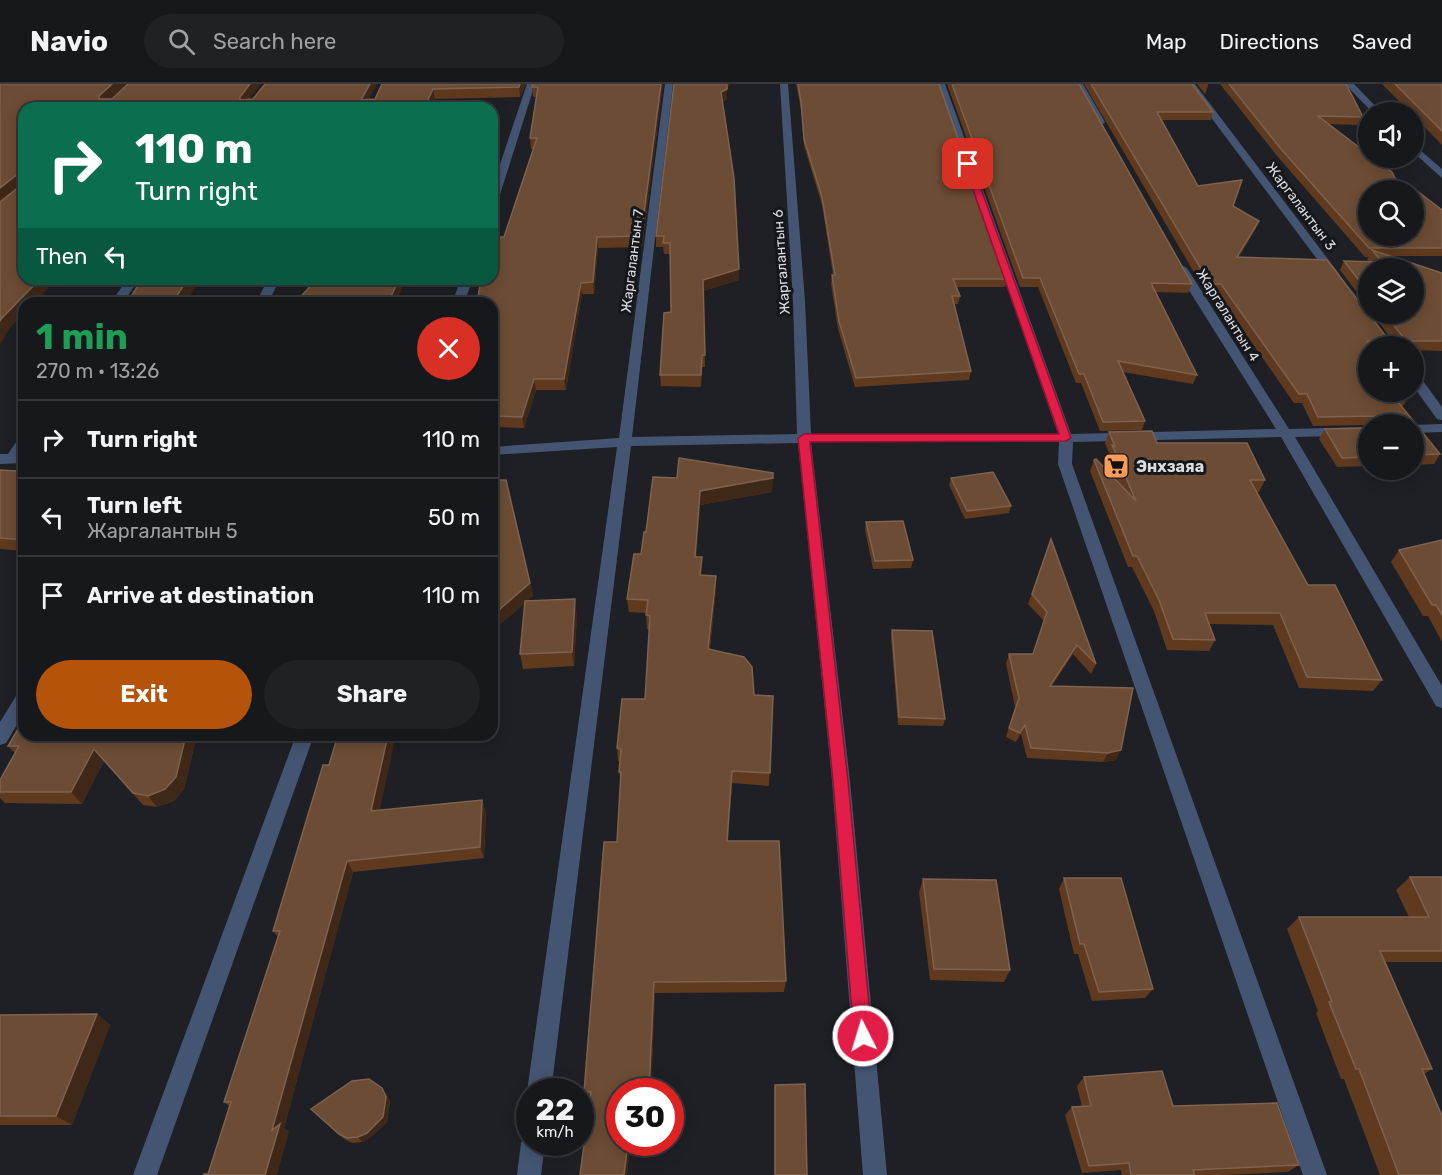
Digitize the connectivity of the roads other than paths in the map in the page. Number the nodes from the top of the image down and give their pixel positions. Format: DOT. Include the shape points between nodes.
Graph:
graph roads {
  1 [pos="531,84"];
  2 [pos="669,84"];
  3 [pos="784,84"];
  4 [pos="940,84"];
  5 [pos="1079,84"];
  6 [pos="1190,84"];
  7 [pos="1349,84"];
  8 [pos="1367,102"];
  9 [pos="1105,131"];
  10 [pos="1424,158"];
  11 [pos="1442,175"];
  12 [pos="498,186"];
  13 [pos="1177,261"];
  14 [pos="1347,291"];
  15 [pos="1424,392"];
  16 [pos="1442,416"];
  17 [pos="1442,428"];
  18 [pos="1424,429"];
  19 [pos="1358,431"];
  20 [pos="1286,434"];
  21 [pos="804,438"];
  22 [pos="1066,438"];
  23 [pos="625,442"];
  24 [pos="498,451"];
  25 [pos="1442,701"];
  26 [pos="18,708"];
  27 [pos="0,738"];
  28 [pos="303,741"];
  29 [pos="541,1078"];
  30 [pos="531,1156"];
  31 [pos="145,1175"];
  32 [pos="529,1175"];
  33 [pos="875,1175"];
  34 [pos="1315,1175"];
  1 -- 12 [label="street"];
  2 -- 23 [label="street, Жаргалантын 7"];
  3 -- 21 [label="street, Жаргалантын 6"];
  4 -- 22 [label="street"];
  5 -- 9 [label="street"];
  6 -- 14 [label="street, Жаргалантын 3"];
  7 -- 8 [label="street"];
  10 -- 11 [label="street"];
  13 -- 20 [label="street, Жаргалантын 4"];
  15 -- 16 [label="street"];
  17 -- 18 [label="street"];
  19 -- 20 [label="street"];
  20 -- 22 [label="street"];
  20 -- 25 [label="street, Жаргалантын 4"];
  21 -- 22 [label="street"];
  21 -- 23 [label="street"];
  21 -- 33 [label="street, Жаргалантын 6"];
  22 -- 34 [label="street" via="1065,464"];
  23 -- 24 [label="street"];
  23 -- 29 [label="street, Жаргалантын 7"];
  26 -- 27 [label="street"];
  28 -- 31 [label="street"];
  30 -- 32 [label="street"];
}
